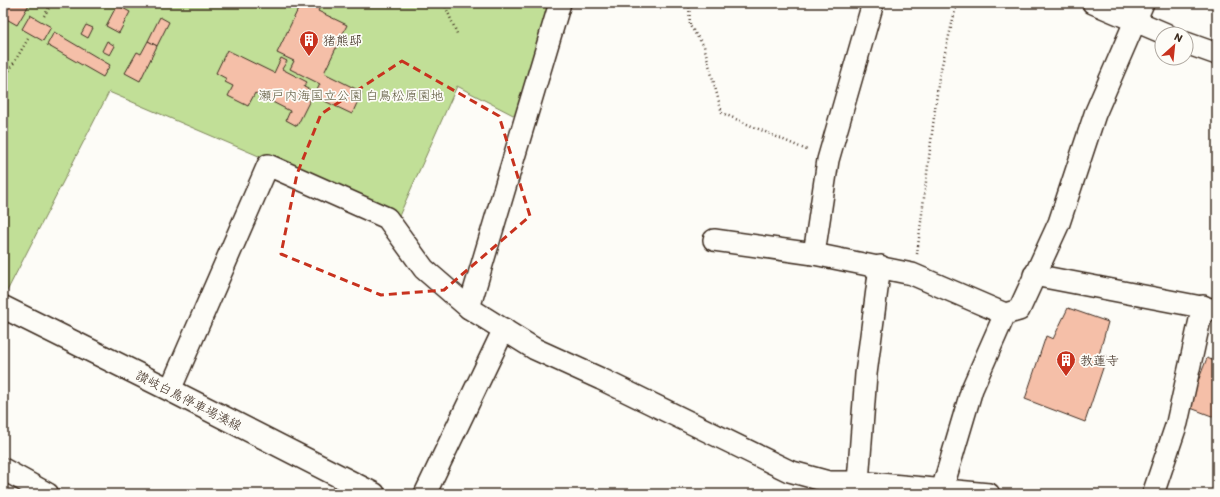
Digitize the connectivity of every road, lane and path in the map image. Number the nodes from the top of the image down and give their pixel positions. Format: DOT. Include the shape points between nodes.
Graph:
graph roads {
  1 [pos="52,3"];
  2 [pos="444,3"];
  3 [pos="560,3"];
  4 [pos="689,3"];
  5 [pos="873,3"];
  6 [pos="957,3"];
  7 [pos="1093,3"];
  8 [pos="1138,12"];
  9 [pos="44,16"];
  10 [pos="1156,26"];
  11 [pos="458,36"];
  12 [pos="28,39"];
  13 [pos="1194,46"];
  14 [pos="1217,54"];
  15 [pos="3,81"];
  16 [pos="828,160"];
  17 [pos="714,240"];
  18 [pos="814,254"];
  19 [pos="880,266"];
  20 [pos="912,274"];
  21 [pos="1034,275"];
  22 [pos="3,307"];
  23 [pos="469,308"];
  24 [pos="1210,308"];
  25 [pos="1005,314"];
  26 [pos="504,329"];
  27 [pos="170,390"];
  28 [pos="3,469"];
  29 [pos="856,488"];
  30 [pos="942,490"];
  31 [pos="48,494"];
  32 [pos="374,494"];
  33 [pos="426,494"];
  34 [pos="989,494"];
  35 [pos="1153,494"];
  1 -- 9 [label="path"];
  2 -- 11 [label="path"];
  3 -- 23 [label="street"];
  4 -- 16 [label="path" via="690,26 704,46 722,113"];
  5 -- 16 [label="street"];
  6 -- 20 [label="path" via="939,77 919,246"];
  7 -- 8 [label="street"];
  8 -- 10 [label="street"];
  8 -- 21 [label="street" via="1095,114 1059,222"];
  12 -- 15 [label="path"];
  13 -- 14 [label="street"];
  16 -- 18 [label="street"];
  17 -- 18 [label="street"];
  18 -- 19 [label="street"];
  19 -- 20 [label="street"];
  19 -- 29 [label="street" via="866,374"];
  20 -- 25 [label="street"];
  21 -- 24 [label="street"];
  21 -- 25 [label="street" via="1019,310"];
  22 -- 27 [label="main road, 讃岐白鳥停車場湊線"];
  23 -- 26 [label="street"];
  23 -- 27 [label="street" via="424,269 387,218 268,165"];
  24 -- 35 [label="street" via="1177,424"];
  25 -- 30 [label="street" via="972,389"];
  26 -- 29 [label="street" via="535,349 789,471"];
  26 -- 33 [label="street"];
  27 -- 32 [label="main road, 讃岐白鳥停車場湊線"];
  28 -- 31 [label="street"];
  29 -- 30 [label="street"];
  30 -- 34 [label="street"];
}
